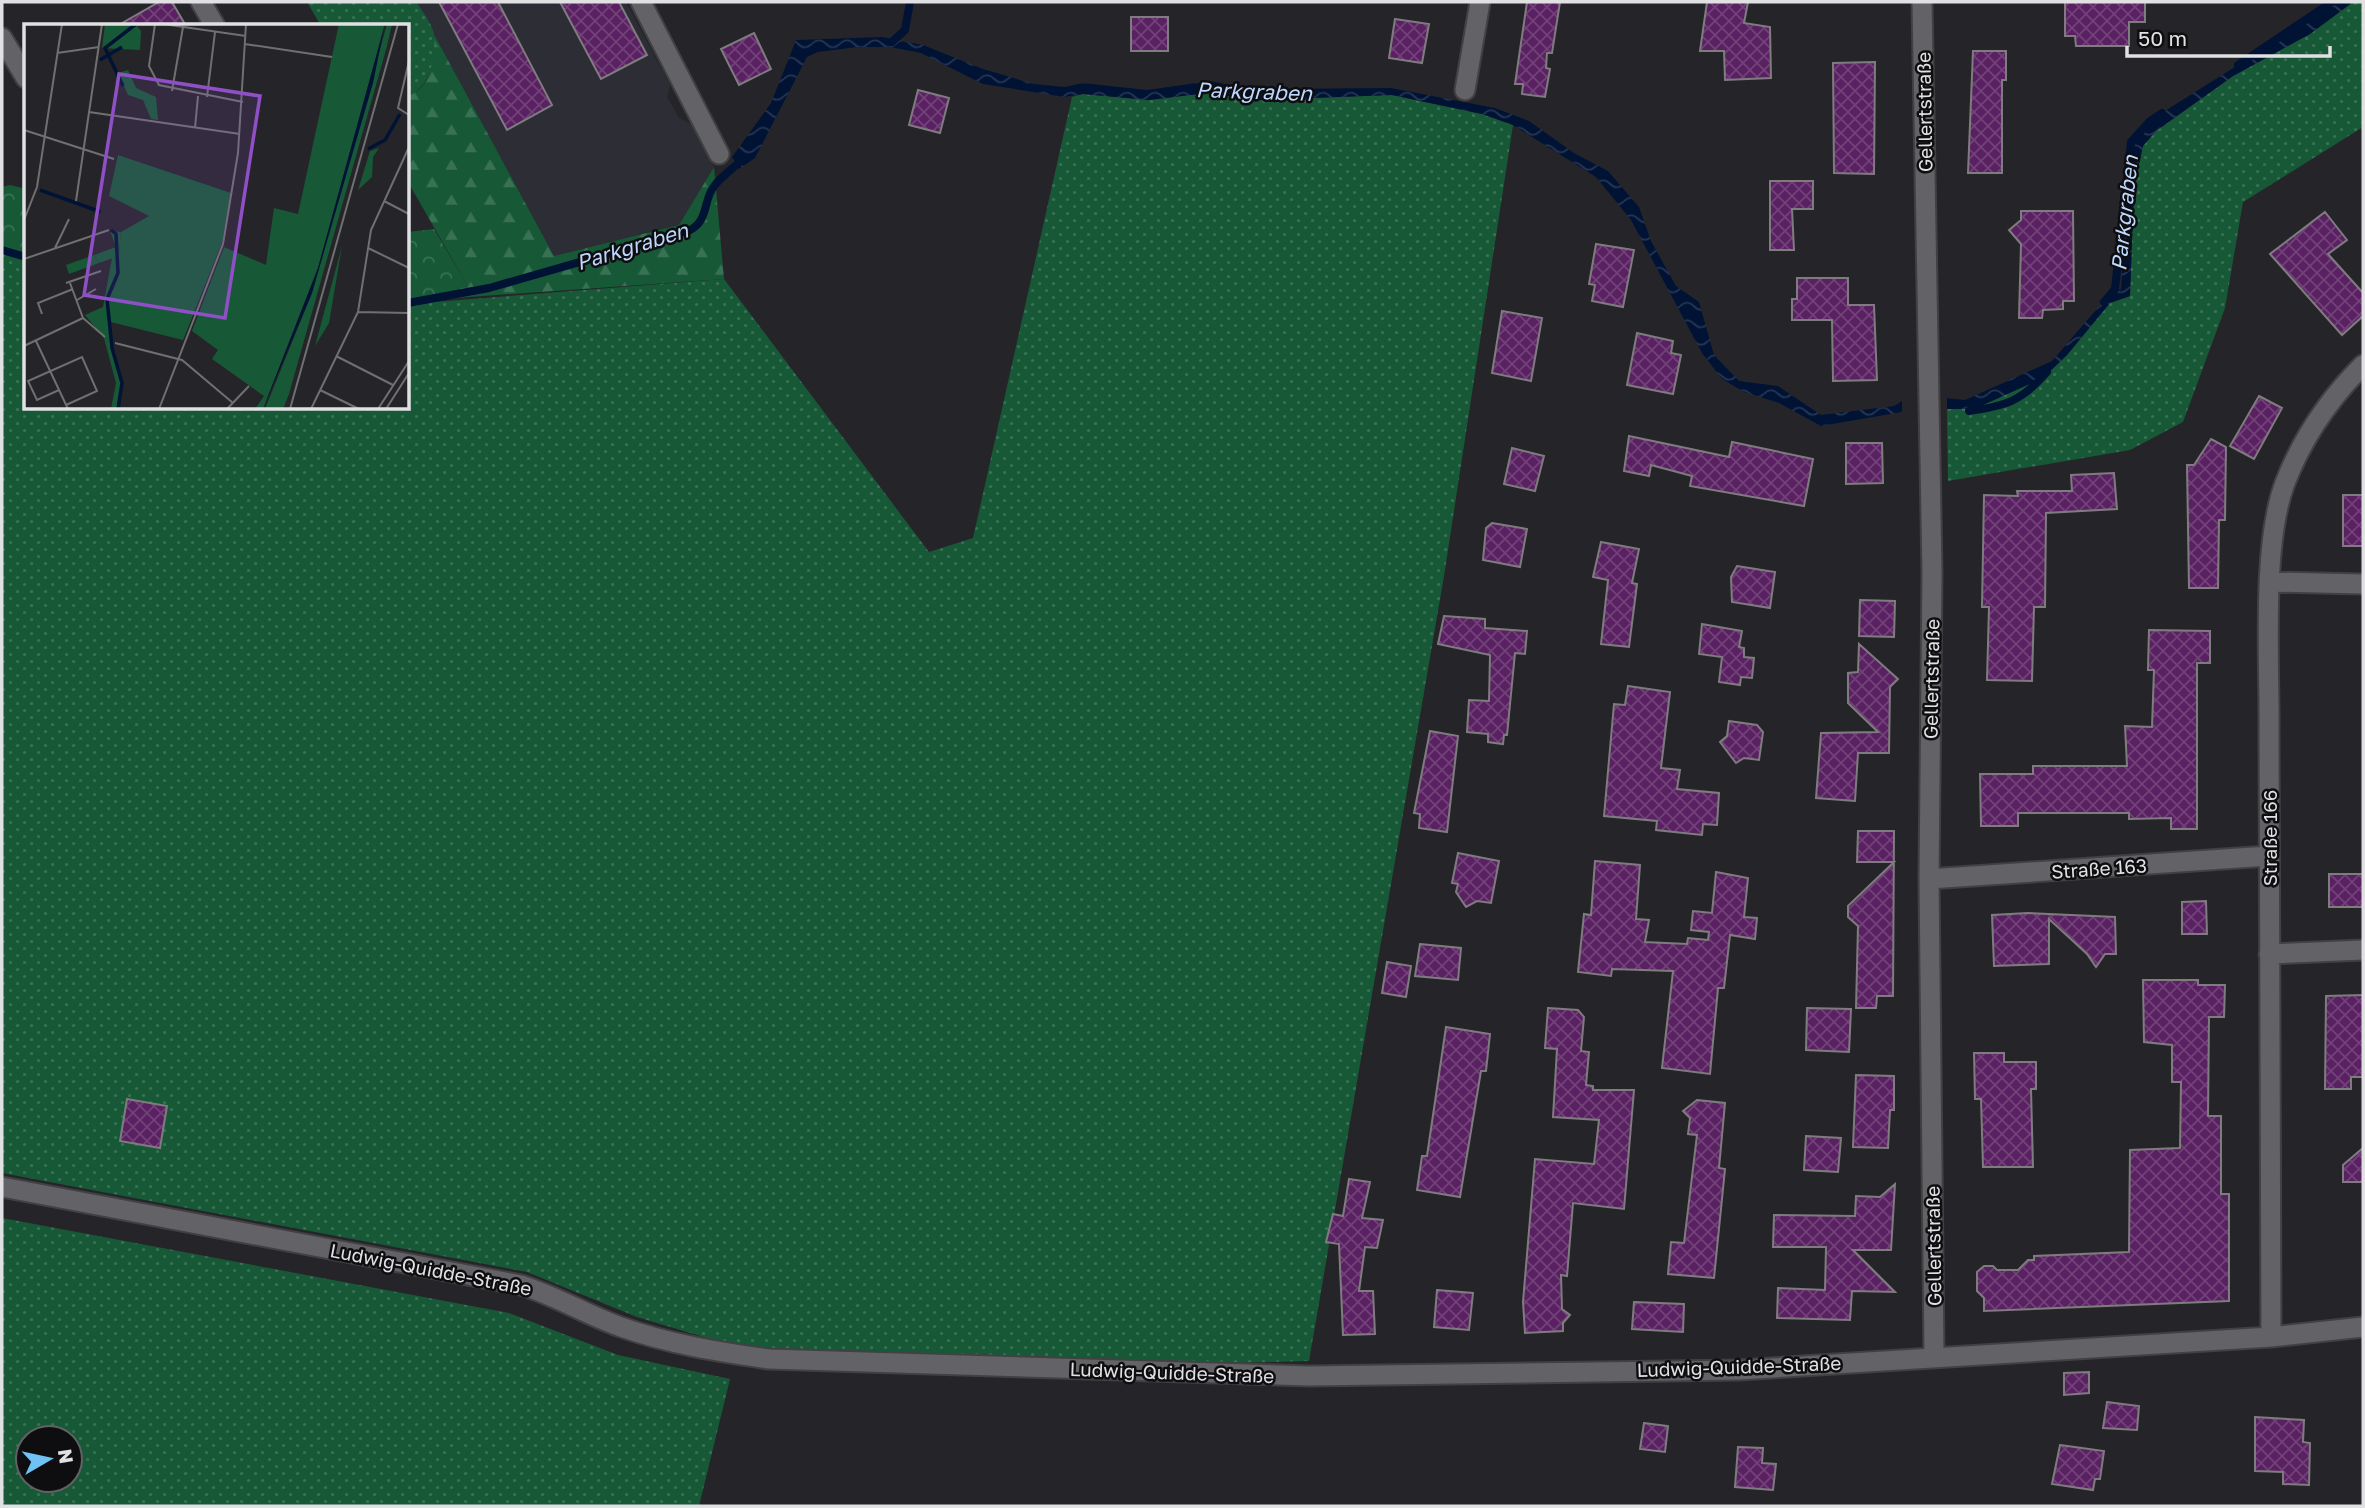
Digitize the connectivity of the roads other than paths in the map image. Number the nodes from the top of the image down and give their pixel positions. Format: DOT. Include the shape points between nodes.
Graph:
graph roads {
  1 [pos="201,2"];
  2 [pos="641,2"];
  3 [pos="1480,2"];
  4 [pos="1922,2"];
  5 [pos="214,24"];
  6 [pos="3,44"];
  7 [pos="24,75"];
  8 [pos="1465,90"];
  9 [pos="719,154"];
  10 [pos="2363,365"];
  11 [pos="2270,582"];
  12 [pos="2363,584"];
  13 [pos="2268,856"];
  14 [pos="1929,879"];
  15 [pos="2363,950"];
  16 [pos="2269,954"];
  17 [pos="2,1188"];
  18 [pos="2363,1327"];
  19 [pos="2271,1337"];
  20 [pos="1934,1356"];
  1 -- 5 [label="street"];
  2 -- 9 [label="street"];
  3 -- 8 [label="street"];
  4 -- 14 [label="street, Gellertstraße" via="1932,573"];
  6 -- 7 [label="street"];
  10 -- 11 [label="street, Straße 166" via="2340,387 2284,484"];
  11 -- 12 [label="street"];
  11 -- 13 [label="street, Straße 166"];
  13 -- 14 [label="street, Straße 163"];
  13 -- 16 [label="street, Straße 166"];
  14 -- 20 [label="street, Gellertstraße"];
  15 -- 16 [label="street"];
  16 -- 19 [label="street, Straße 166"];
  17 -- 20 [label="street, Ludwig-Quidde-Straße" via="521,1285 558,1297 619,1327 695,1348 769,1359 1309,1376 1739,1370"];
  18 -- 19 [label="street, Ludwig-Quidde-Straße"];
  19 -- 20 [label="street, Ludwig-Quidde-Straße"];
}
